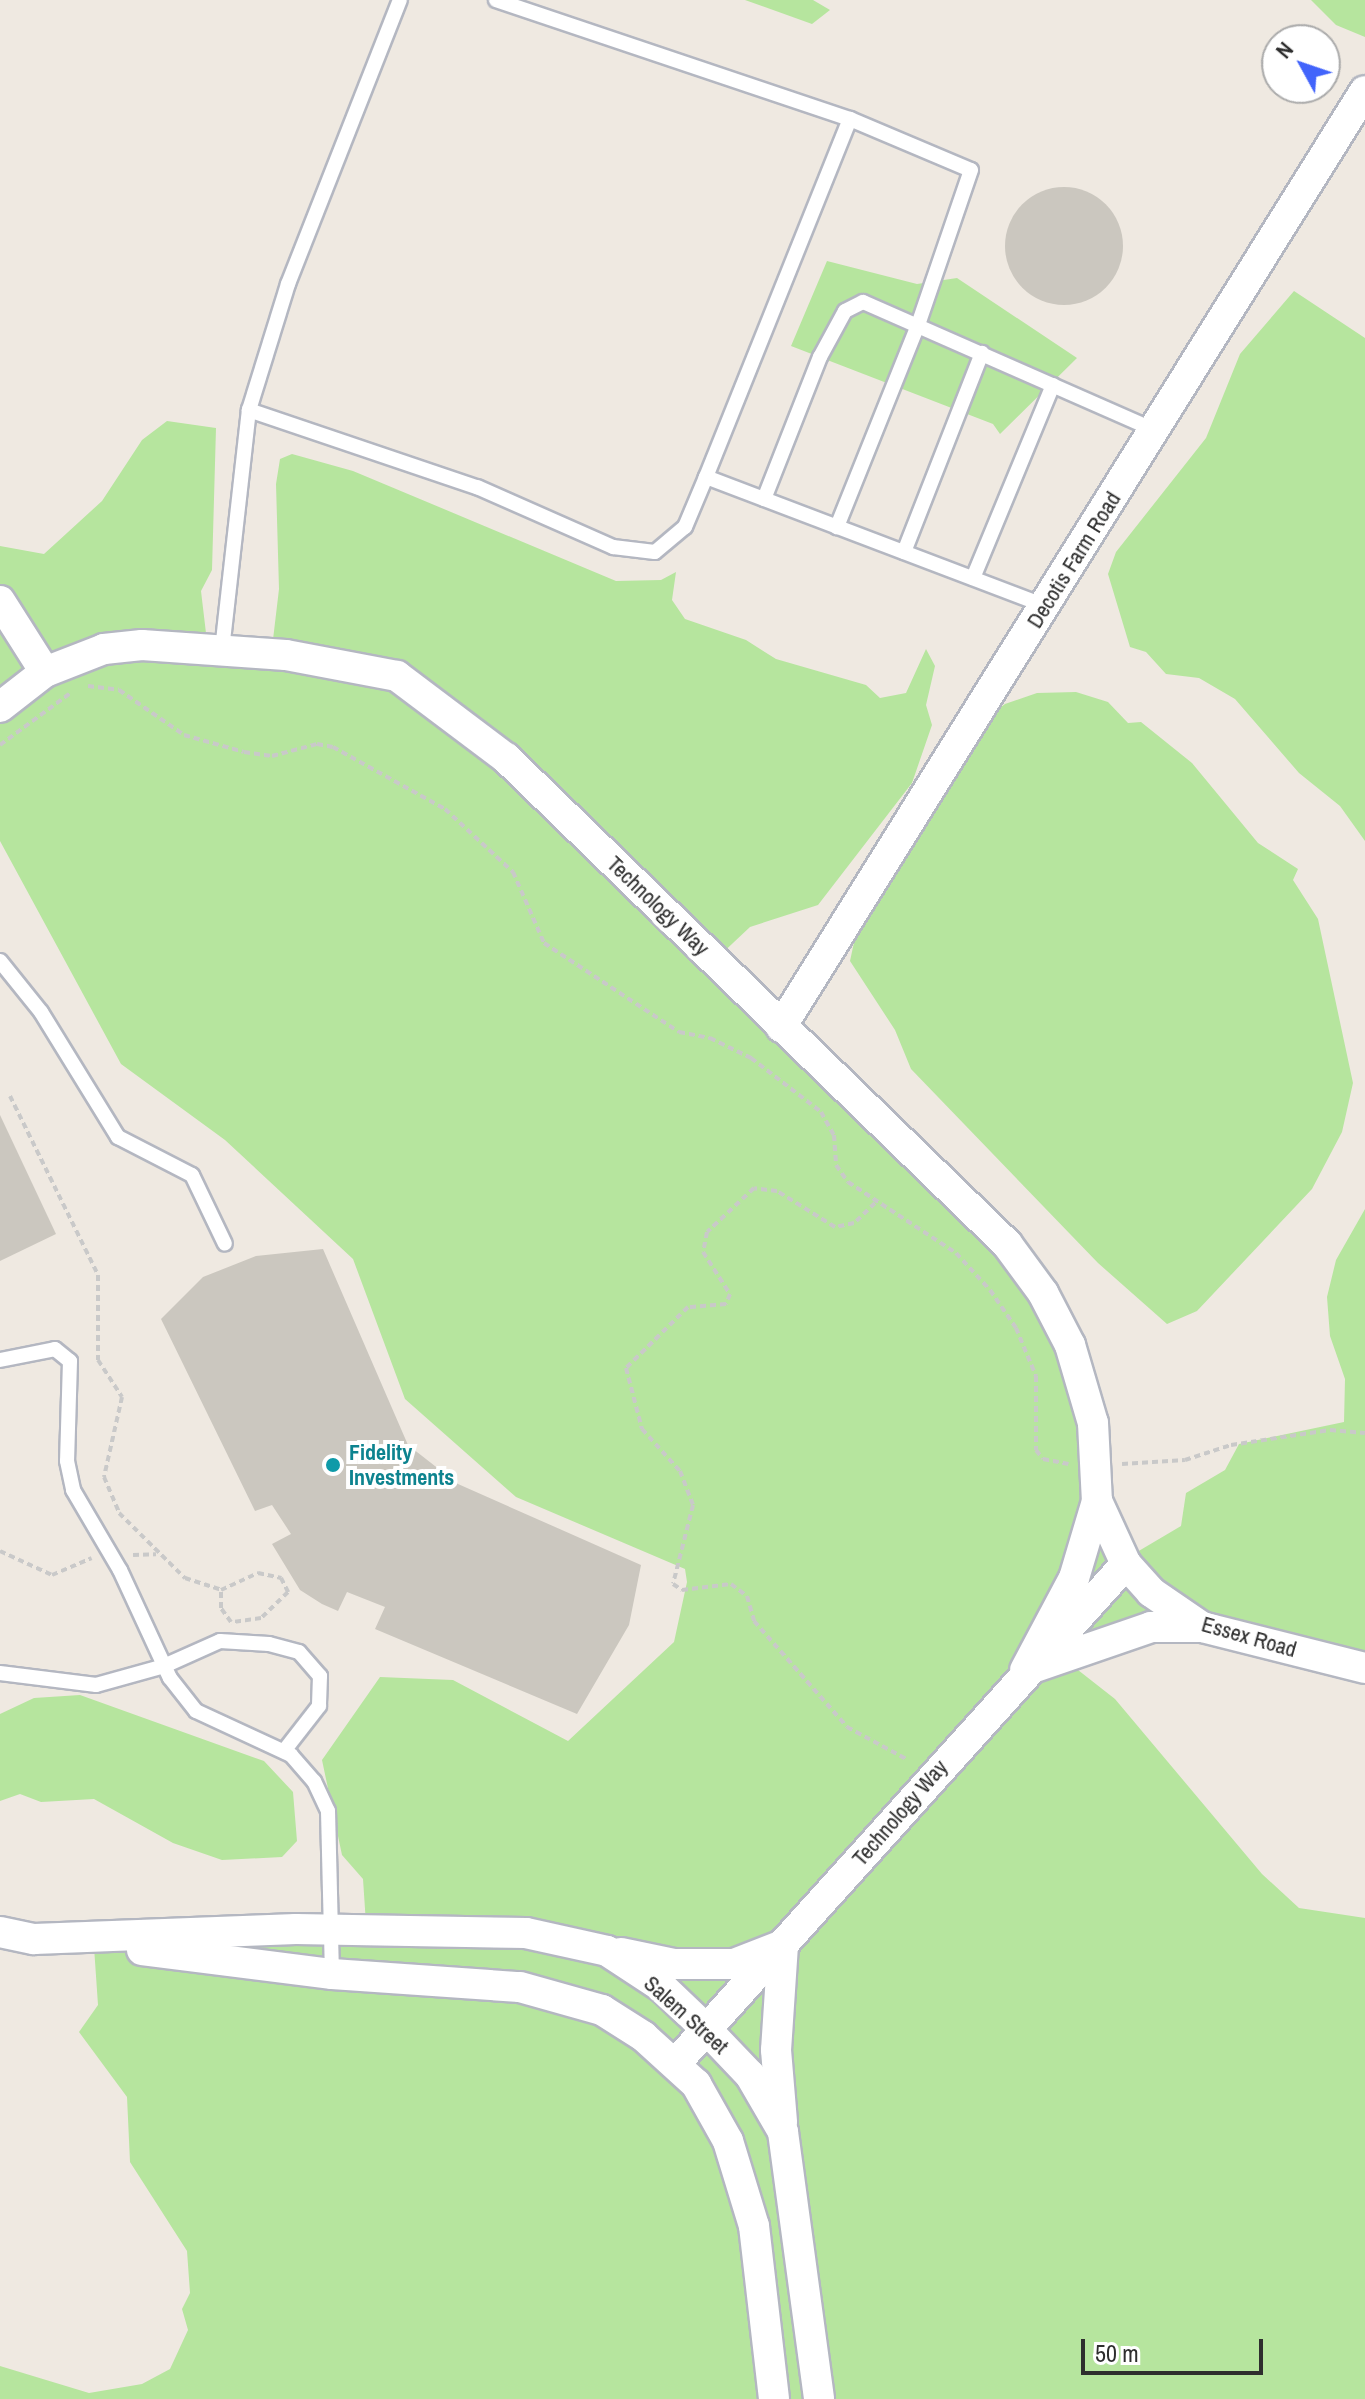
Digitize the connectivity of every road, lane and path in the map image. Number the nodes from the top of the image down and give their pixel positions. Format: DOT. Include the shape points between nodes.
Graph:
graph roads {
  1 [pos="400,0"];
  2 [pos="496,0"];
  3 [pos="1365,91"];
  4 [pos="850,119"];
  5 [pos="918,325"];
  6 [pos="982,353"];
  7 [pos="1053,385"];
  8 [pos="249,410"];
  9 [pos="1155,430"];
  10 [pos="706,477"];
  11 [pos="764,499"];
  12 [pos="837,527"];
  13 [pos="904,552"];
  14 [pos="973,578"];
  15 [pos="0,601"];
  16 [pos="1046,606"];
  17 [pos="222,650"];
  18 [pos="45,672"];
  19 [pos="0,707"];
  20 [pos="0,745"];
  21 [pos="0,961"];
  22 [pos="781,1027"];
  23 [pos="10,1096"];
  24 [pos="875,1203"];
  25 [pos="225,1244"];
  26 [pos="0,1360"];
  27 [pos="1365,1433"];
  28 [pos="1098,1465"];
  29 [pos="1097,1501"];
  30 [pos="0,1551"];
  31 [pos="159,1555"];
  32 [pos="113,1557"];
  33 [pos="1126,1564"];
  34 [pos="221,1590"];
  35 [pos="1202,1627"];
  36 [pos="164,1666"];
  37 [pos="1365,1668"];
  38 [pos="1025,1670"];
  39 [pos="0,1673"];
  40 [pos="284,1751"];
  41 [pos="908,1760"];
  42 [pos="333,1930"];
  43 [pos="0,1932"];
  44 [pos="96,1938"];
  45 [pos="783,1945"];
  46 [pos="607,1951"];
  47 [pos="332,1974"];
  48 [pos="707,2030"];
  49 [pos="676,2063"];
  50 [pos="783,2132"];
  51 [pos="774,2399"];
  52 [pos="819,2399"];
  1 -- 8 [label="lane" via="288,284"];
  2 -- 4 [label="lane"];
  3 -- 9 [label="street, Decotis Farm Road"];
  4 -- 5 [label="lane" via="971,170"];
  4 -- 10 [label="lane"];
  5 -- 6 [label="lane"];
  5 -- 11 [label="lane" via="863,302 845,311"];
  5 -- 12 [label="lane"];
  6 -- 7 [label="lane"];
  6 -- 13 [label="lane"];
  7 -- 9 [label="lane"];
  7 -- 14 [label="lane"];
  8 -- 10 [label="lane" via="477,487 613,547 655,552 685,527"];
  8 -- 17 [label="lane"];
  9 -- 16 [label="street, Decotis Farm Road"];
  10 -- 11 [label="lane"];
  11 -- 12 [label="lane"];
  12 -- 13 [label="lane"];
  13 -- 14 [label="lane"];
  14 -- 16 [label="lane"];
  15 -- 18 [label="street"];
  16 -- 22 [label="street, Decotis Farm Road"];
  17 -- 18 [label="street, Technology Way" via="104,649"];
  17 -- 22 [label="street, Technology Way" via="286,655 397,676 435,698 506,758"];
  18 -- 19 [label="street, Technology Way"];
  20 -- 24 [label="path" via="75,690 92,685 119,690 184,735 244,752 272,756 317,744 333,747 445,809 477,836 527,893 533,928 544,943 679,1032 710,1038 751,1058 821,1112 834,1135 836,1165"];
  21 -- 25 [label="lane" via="41,1012 118,1137 192,1175"];
  22 -- 28 [label="street, Technology Way" via="1026,1267 1070,1345 1093,1423"];
  23 -- 31 [label="path" via="98,1275 98,1360 122,1397 104,1477 119,1513"];
  24 -- 28 [label="path" via="956,1253 1016,1328 1036,1376 1036,1450 1057,1464"];
  24 -- 41 [label="path" via="854,1223 835,1227 815,1220 777,1191 754,1188 707,1232 703,1252 730,1294 726,1304 688,1307 626,1368 642,1429 680,1471 693,1505 673,1584 682,1590 731,1584 747,1596 754,1621 847,1727"];
  26 -- 32 [label="lane" via="55,1349 70,1361 67,1461 73,1490"];
  27 -- 28 [label="path" via="1330,1430 1231,1445 1185,1460"];
  28 -- 29 [label="street, Technology Way"];
  29 -- 33 [label="street, Essex Road"];
  29 -- 38 [label="street" via="1074,1578"];
  30 -- 32 [label="path" via="52,1575 88,1559"];
  31 -- 32 [label="path"];
  31 -- 34 [label="path" via="185,1578"];
  32 -- 36 [label="lane"];
  33 -- 35 [label="street, Essex Road" via="1151,1592"];
  33 -- 38 [label="street, Technology Way"];
  34 -- 34 [label="path" via="258,1573 281,1578 288,1592 261,1618 231,1622 221,1608"];
  35 -- 37 [label="street, Essex Road"];
  35 -- 38 [label="street" via="1151,1627"];
  36 -- 39 [label="lane" via="96,1685"];
  36 -- 40 [label="lane" via="196,1711"];
  36 -- 40 [label="lane" via="220,1641 299,1652 320,1676 319,1706"];
  38 -- 45 [label="street, Technology Way"];
  40 -- 42 [label="lane" via="314,1781 328,1811"];
  42 -- 44 [label="street, Salem Street"];
  42 -- 46 [label="street, Salem Street" via="526,1933"];
  42 -- 47 [label="lane"];
  43 -- 44 [label="street, Salem Street"];
  44 -- 47 [label="street, Salem Street" via="137,1950"];
  45 -- 46 [label="street" via="734,1964 674,1964"];
  45 -- 48 [label="street, Technology Way"];
  45 -- 50 [label="street" via="776,2050"];
  46 -- 48 [label="street, Salem Street" via="662,1987"];
  47 -- 49 [label="street, Salem Street" via="520,1987 602,2010"];
  48 -- 49 [label="street, Technology Way"];
  48 -- 50 [label="street, Salem Street" via="750,2075"];
  49 -- 51 [label="street, Salem Street" via="696,2084 728,2141 754,2226"];
  50 -- 52 [label="street, Salem Street"];
}
